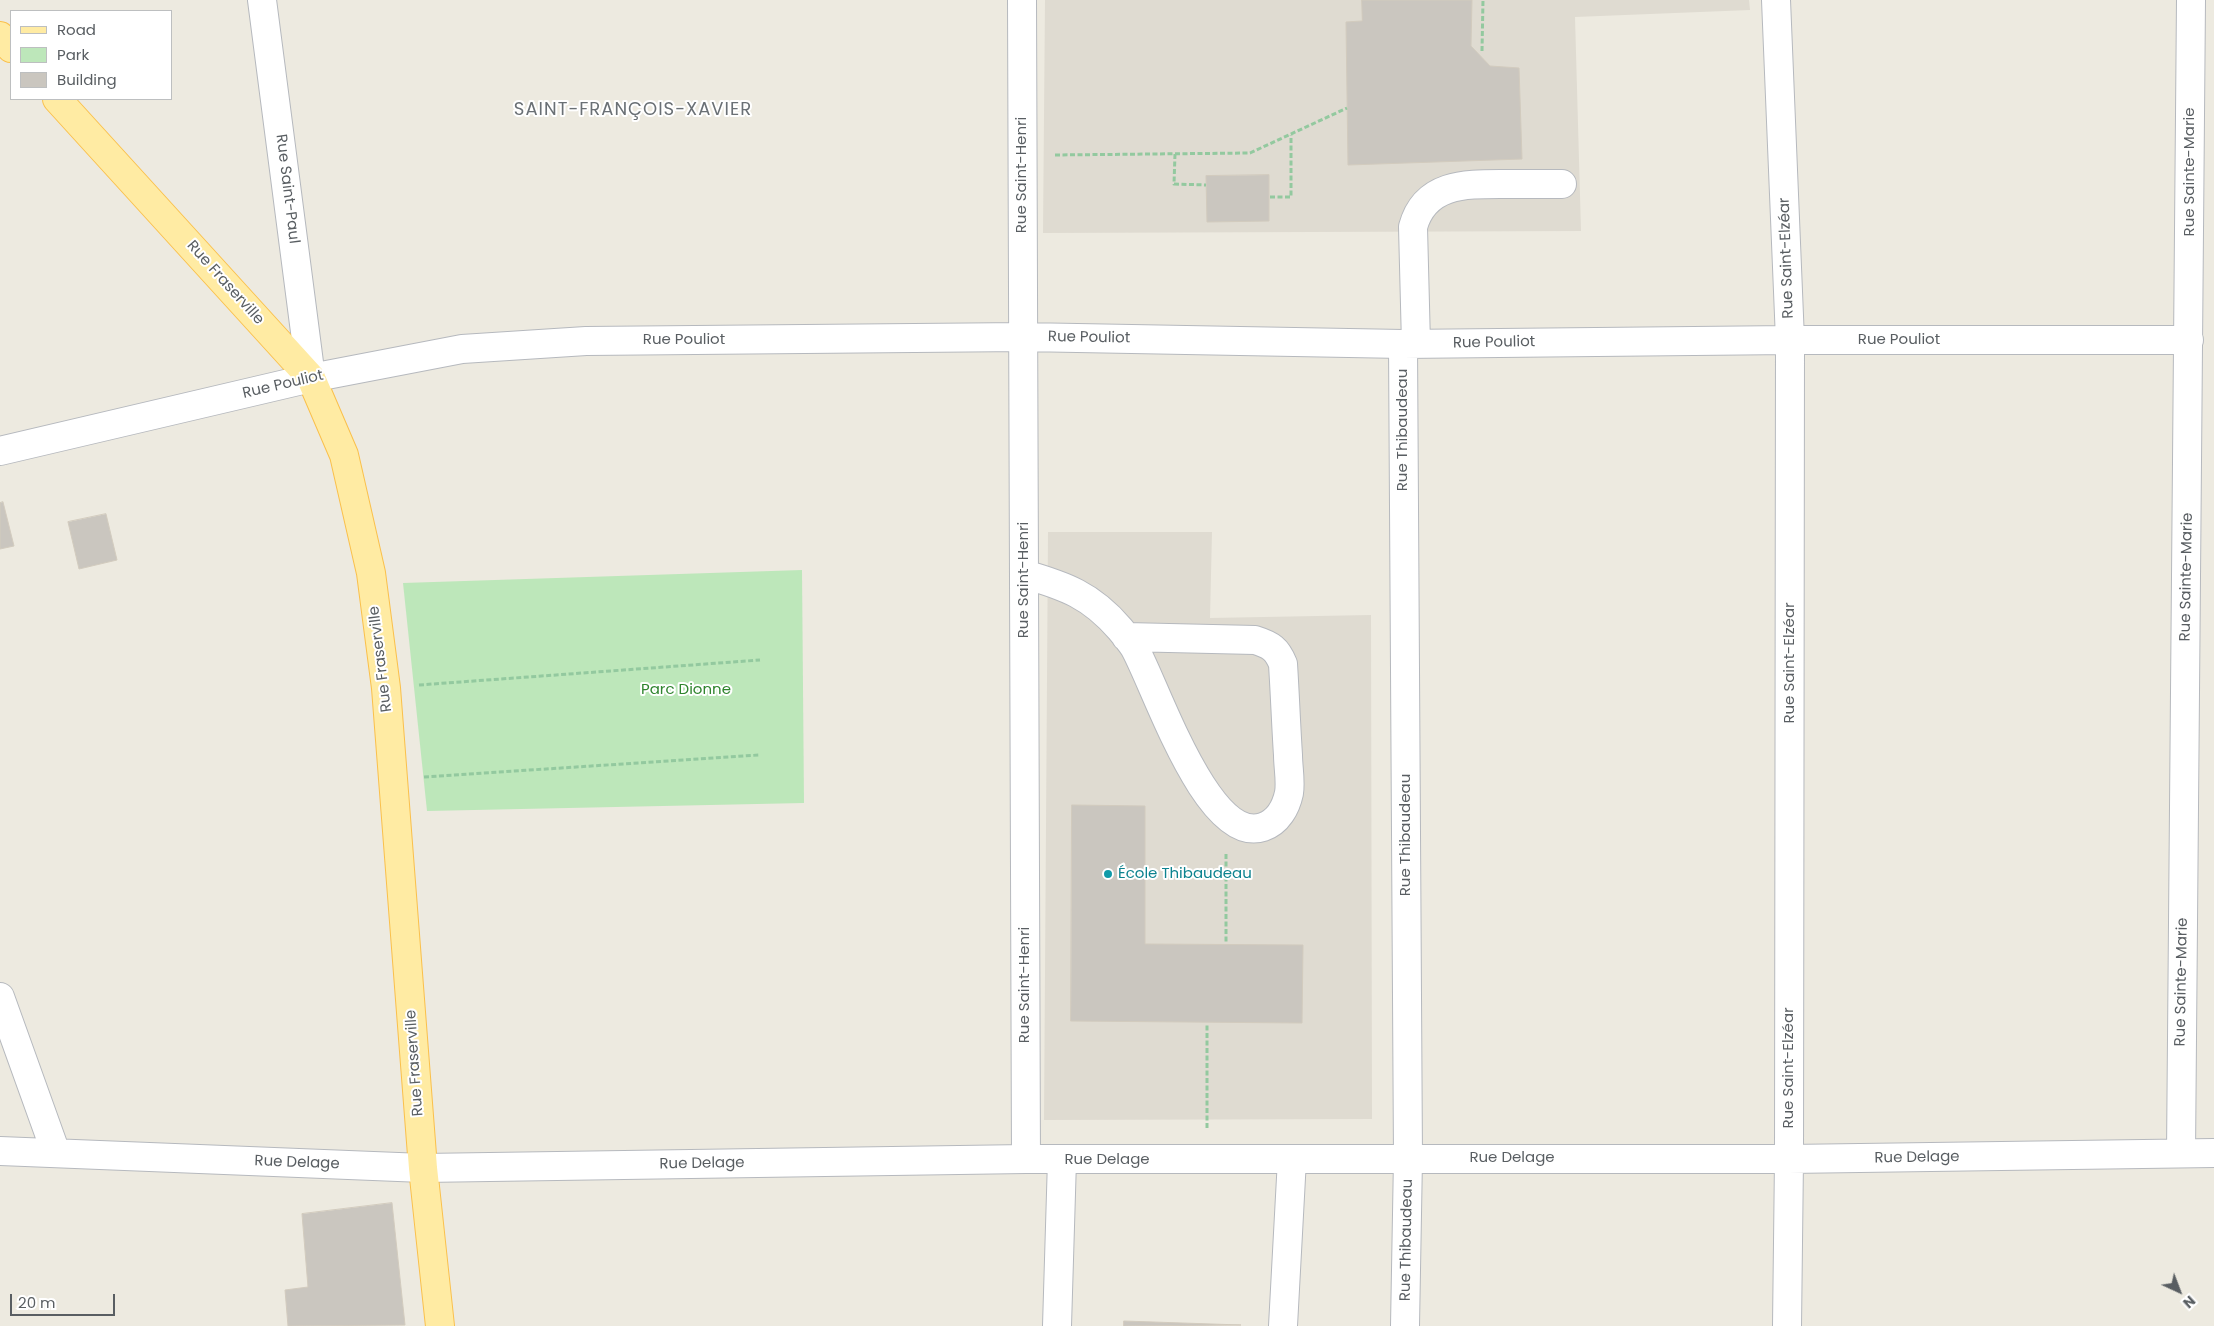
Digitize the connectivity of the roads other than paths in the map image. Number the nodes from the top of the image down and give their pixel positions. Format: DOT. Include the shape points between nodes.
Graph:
graph roads {
  1 [pos="262,0"];
  2 [pos="1022,0"];
  3 [pos="1776,0"];
  4 [pos="2191,0"];
  5 [pos="0,36"];
  6 [pos="10,47"];
  7 [pos="58,100"];
  8 [pos="1562,184"];
  9 [pos="1023,337"];
  10 [pos="1790,340"];
  11 [pos="2189,340"];
  12 [pos="1409,344"];
  13 [pos="311,378"];
  14 [pos="0,451"];
  15 [pos="1024,574"];
  16 [pos="1126,637"];
  17 [pos="0,996"];
  18 [pos="0,1151"];
  19 [pos="56,1153"];
  20 [pos="2181,1153"];
  21 [pos="2214,1153"];
  22 [pos="1292,1158"];
  23 [pos="1408,1158"];
  24 [pos="1026,1159"];
  25 [pos="1062,1160"];
  26 [pos="1789,1160"];
  27 [pos="423,1168"];
  28 [pos="440,1326"];
  29 [pos="1057,1326"];
  30 [pos="1282,1326"];
  31 [pos="1405,1326"];
  32 [pos="1787,1326"];
  1 -- 13 [label="street, Rue Saint-Paul"];
  2 -- 9 [label="street, Rue Saint-Henri"];
  3 -- 10 [label="street, Rue Saint-Elzéar"];
  4 -- 11 [label="street, Rue Sainte-Marie"];
  5 -- 6 [label="main road"];
  7 -- 13 [label="main road, Rue Fraserville"];
  8 -- 12 [label="street, Rue Thibaudeau" via="1467,184 1440,192 1429,200 1415,220 1412,237"];
  9 -- 12 [label="street, Rue Pouliot"];
  9 -- 13 [label="street, Rue Pouliot" via="586,341 462,349"];
  9 -- 15 [label="street, Rue Saint-Henri"];
  10 -- 11 [label="street, Rue Pouliot"];
  10 -- 12 [label="street, Rue Pouliot"];
  10 -- 26 [label="street, Rue Saint-Elzéar"];
  11 -- 20 [label="street, Rue Sainte-Marie"];
  12 -- 23 [label="street, Rue Thibaudeau"];
  13 -- 14 [label="street, Rue Pouliot"];
  13 -- 27 [label="main road, Rue Fraserville" via="344,455 371,573 386,688"];
  15 -- 16 [label="street" via="1081,594 1105,613"];
  15 -- 24 [label="street, Rue Saint-Henri"];
  16 -- 16 [label="street" via="1134,647 1198,782 1212,802 1244,827 1256,830 1270,825 1280,814 1289,790 1283,664 1278,652 1269,644 1255,640"];
  17 -- 19 [label="street"];
  18 -- 19 [label="street, Rue Delage"];
  19 -- 27 [label="street, Rue Delage"];
  20 -- 21 [label="street, Rue Delage"];
  20 -- 26 [label="street, Rue Delage"];
  22 -- 23 [label="street, Rue Delage"];
  22 -- 25 [label="street, Rue Delage"];
  22 -- 30 [label="street"];
  23 -- 26 [label="street, Rue Delage"];
  23 -- 31 [label="street, Rue Thibaudeau"];
  24 -- 25 [label="street, Rue Delage"];
  24 -- 27 [label="street, Rue Delage"];
  25 -- 29 [label="street"];
  26 -- 32 [label="street, Rue Saint-Elzéar"];
  27 -- 28 [label="main road, Rue Fraserville"];
}
